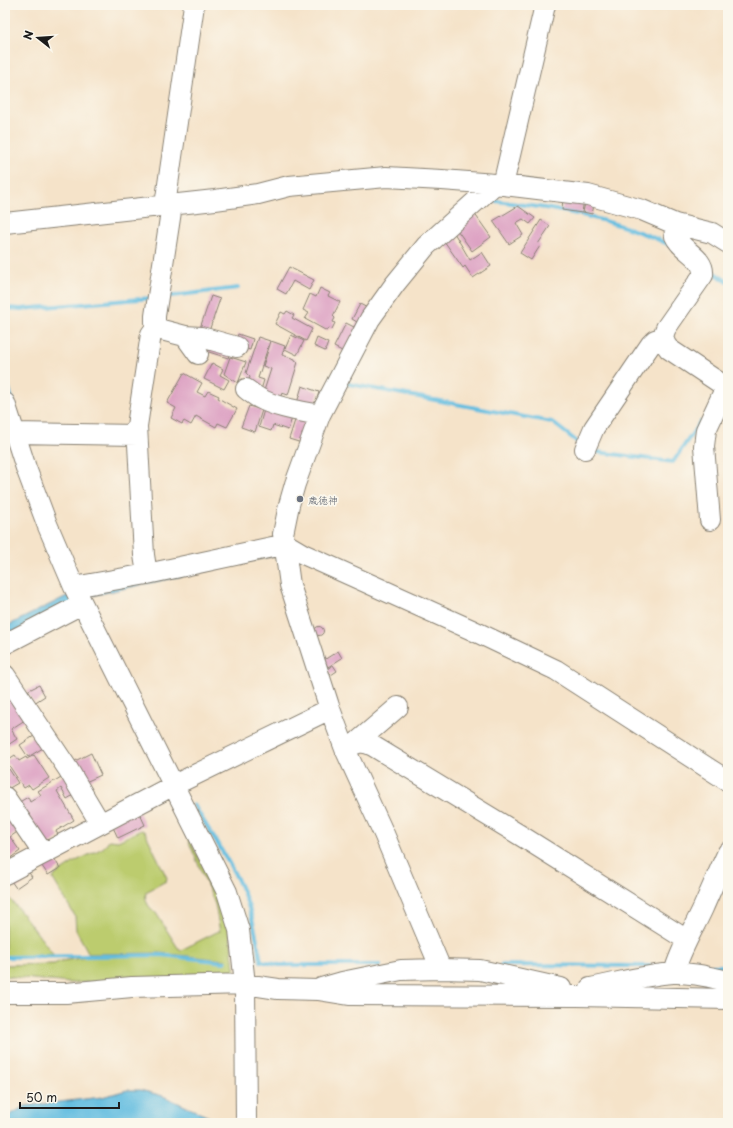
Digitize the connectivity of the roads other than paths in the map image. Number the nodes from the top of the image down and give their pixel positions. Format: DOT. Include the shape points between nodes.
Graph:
graph roads {
  1 [pos="194,5"];
  2 [pos="545,5"];
  3 [pos="499,185"];
  4 [pos="168,205"];
  5 [pos="5,223"];
  6 [pos="675,224"];
  7 [pos="728,243"];
  8 [pos="158,329"];
  9 [pos="186,336"];
  10 [pos="663,337"];
  11 [pos="237,347"];
  12 [pos="198,354"];
  13 [pos="246,389"];
  14 [pos="5,402"];
  15 [pos="320,414"];
  16 [pos="14,433"];
  17 [pos="137,434"];
  18 [pos="585,449"];
  19 [pos="710,520"];
  20 [pos="287,544"];
  21 [pos="147,574"];
  22 [pos="78,596"];
  23 [pos="5,644"];
  24 [pos="5,675"];
  25 [pos="398,707"];
  26 [pos="330,709"];
  27 [pos="351,746"];
  28 [pos="728,781"];
  29 [pos="174,786"];
  30 [pos="5,797"];
  31 [pos="100,823"];
  32 [pos="728,852"];
  33 [pos="43,853"];
  34 [pos="5,874"];
  35 [pos="687,940"];
  36 [pos="441,969"];
  37 [pos="674,973"];
  38 [pos="5,978"];
  39 [pos="728,981"];
  40 [pos="318,990"];
  41 [pos="87,991"];
  42 [pos="245,991"];
  43 [pos="5,993"];
  44 [pos="577,996"];
  45 [pos="728,999"];
  46 [pos="246,1123"];
  1 -- 4 [label="street"];
  2 -- 3 [label="street"];
  3 -- 4 [label="street" via="386,177 289,186 252,195"];
  3 -- 6 [label="street" via="588,195 642,210"];
  3 -- 15 [label="street" via="426,246 395,284 370,319"];
  4 -- 5 [label="street"];
  4 -- 8 [label="street" via="155,316"];
  6 -- 7 [label="street" via="712,233"];
  6 -- 10 [label="street" via="674,234 678,241 699,262 703,270 666,328"];
  8 -- 9 [label="street"];
  8 -- 17 [label="street" via="152,334"];
  9 -- 11 [label="street" via="202,337"];
  9 -- 12 [label="street"];
  10 -- 18 [label="street" via="651,344 594,428"];
  10 -- 19 [label="street" via="669,349 725,388 704,434"];
  13 -- 15 [label="street" via="268,402"];
  14 -- 16 [label="street"];
  15 -- 20 [label="street" via="289,505 284,534"];
  16 -- 17 [label="street"];
  16 -- 22 [label="street" via="47,524"];
  17 -- 21 [label="street"];
  20 -- 21 [label="street"];
  20 -- 26 [label="street" via="290,585"];
  20 -- 28 [label="street" via="303,554 556,670"];
  21 -- 22 [label="street"];
  22 -- 23 [label="street"];
  22 -- 29 [label="street"];
  24 -- 31 [label="street"];
  25 -- 27 [label="street"];
  26 -- 27 [label="street"];
  26 -- 29 [label="street"];
  27 -- 35 [label="street" via="365,742 373,746"];
  27 -- 36 [label="street" via="384,834"];
  29 -- 31 [label="street"];
  29 -- 42 [label="street" via="227,892 239,930"];
  30 -- 33 [label="street"];
  31 -- 33 [label="street"];
  32 -- 35 [label="street"];
  33 -- 34 [label="street"];
  35 -- 37 [label="street"];
  36 -- 40 [label="street" via="401,970 342,982"];
  36 -- 44 [label="street" via="480,970 566,990"];
  37 -- 39 [label="street"];
  37 -- 44 [label="street" via="584,989"];
  38 -- 41 [label="street" via="62,985"];
  40 -- 42 [label="street"];
  40 -- 44 [label="street" via="348,996"];
  41 -- 42 [label="street" via="132,987"];
  41 -- 43 [label="street"];
  42 -- 46 [label="street"];
  44 -- 45 [label="street"];
}
